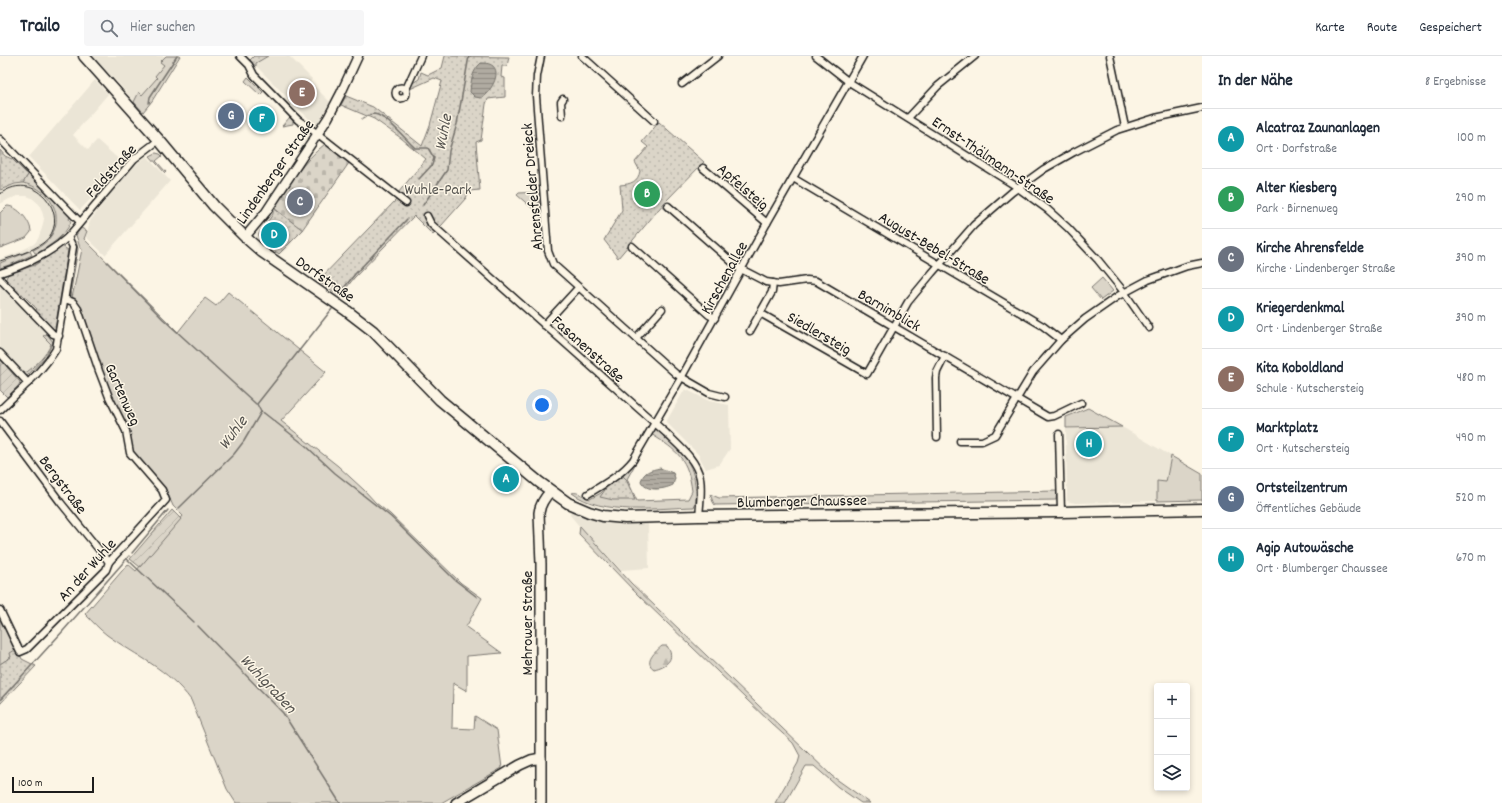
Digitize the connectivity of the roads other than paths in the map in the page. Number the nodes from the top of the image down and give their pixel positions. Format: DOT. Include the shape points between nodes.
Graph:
graph roads {
  1 [pos="84,56"];
  2 [pos="240,56"];
  3 [pos="358,56"];
  4 [pos="421,56"];
  5 [pos="541,56"];
  6 [pos="582,56"];
  7 [pos="718,56"];
  8 [pos="816,56"];
  9 [pos="863,56"];
  10 [pos="975,56"];
  11 [pos="1110,56"];
  12 [pos="849,82"];
  13 [pos="682,84"];
  14 [pos="406,89"];
  15 [pos="563,99"];
  16 [pos="1202,108"];
  17 [pos="562,116"];
  18 [pos="908,118"];
  19 [pos="654,121"];
  20 [pos="1125,127"];
  21 [pos="318,134"];
  22 [pos="0,139"];
  23 [pos="158,140"];
  24 [pos="703,168"];
  25 [pos="793,178"];
  26 [pos="1018,188"];
  27 [pos="406,203"];
  28 [pos="668,206"];
  29 [pos="427,216"];
  30 [pos="81,221"];
  31 [pos="767,223"];
  32 [pos="68,236"];
  33 [pos="245,237"];
  34 [pos="632,246"];
  35 [pos="1202,263"];
  36 [pos="939,264"];
  37 [pos="742,270"];
  38 [pos="0,273"];
  39 [pos="0,279"];
  40 [pos="773,283"];
  41 [pos="578,288"];
  42 [pos="1124,292"];
  43 [pos="65,299"];
  44 [pos="662,309"];
  45 [pos="760,313"];
  46 [pos="715,318"];
  47 [pos="544,325"];
  48 [pos="894,326"];
  49 [pos="1149,328"];
  50 [pos="750,331"];
  51 [pos="59,336"];
  52 [pos="636,338"];
  53 [pos="1061,340"];
  54 [pos="0,353"];
  55 [pos="945,356"];
  56 [pos="681,378"];
  57 [pos="28,383"];
  58 [pos="725,397"];
  59 [pos="1017,398"];
  60 [pos="1081,403"];
  61 [pos="0,410"];
  62 [pos="0,421"];
  63 [pos="654,423"];
  64 [pos="1059,434"];
  65 [pos="937,437"];
  66 [pos="960,441"];
  67 [pos="551,491"];
  68 [pos="588,494"];
  69 [pos="165,497"];
  70 [pos="1202,509"];
  71 [pos="1061,512"];
  72 [pos="700,516"];
  73 [pos="109,562"];
  74 [pos="0,610"];
  75 [pos="541,758"];
  76 [pos="456,803"];
  77 [pos="541,803"];
  1 -- 23 [label="main road, Dorfstraße"];
  2 -- 21 [label="street" via="249,65 254,76 298,120"];
  3 -- 21 [label="street, Lindenberger Straße"];
  4 -- 14 [label="street"];
  5 -- 41 [label="street, Ahrensfelder Dreieck" via="536,96 548,251 553,264"];
  6 -- 19 [label="street"];
  7 -- 13 [label="street"];
  8 -- 12 [label="street, Ernst-Thälmann-Straße"];
  9 -- 12 [label="street, Kirschenallee"];
  10 -- 18 [label="street" via="938,86"];
  11 -- 20 [label="street"];
  12 -- 18 [label="street, Ernst-Thälmann-Straße"];
  12 -- 25 [label="street, Kirschenallee"];
  15 -- 17 [label="street"];
  16 -- 20 [label="street"];
  18 -- 26 [label="street, Ernst-Thälmann-Straße"];
  20 -- 26 [label="street" via="1044,169"];
  21 -- 27 [label="street"];
  21 -- 33 [label="street, Lindenberger Straße" via="266,212"];
  22 -- 30 [label="street"];
  23 -- 30 [label="street, Feldstraße" via="134,159"];
  23 -- 33 [label="main road, Dorfstraße" via="214,206"];
  24 -- 31 [label="street, Apfelsteig"];
  25 -- 31 [label="street, Kirschenallee"];
  25 -- 36 [label="street, August-Bebel-Straße"];
  26 -- 36 [label="street" via="974,225"];
  26 -- 42 [label="street, Ernst-Thälmann-Straße" via="1068,228"];
  28 -- 37 [label="street, Barnimblick"];
  29 -- 47 [label="street, Fasanenstraße" via="431,224"];
  30 -- 32 [label="street, Feldstraße"];
  31 -- 37 [label="street, Kirschenallee"];
  32 -- 38 [label="street, Feldstraße" via="49,252"];
  32 -- 43 [label="street" via="73,247"];
  33 -- 67 [label="main road, Dorfstraße" via="262,252 373,331 449,408"];
  34 -- 46 [label="street"];
  35 -- 42 [label="street" via="1160,275"];
  36 -- 48 [label="street" via="908,302"];
  36 -- 53 [label="street, August-Bebel-Straße" via="1043,326"];
  37 -- 40 [label="street, Barnimblick"];
  37 -- 46 [label="street, Kirschenallee"];
  39 -- 51 [label="street" via="53,334"];
  40 -- 45 [label="street" via="772,292"];
  40 -- 48 [label="street, Barnimblick" via="816,281"];
  41 -- 47 [label="street"];
  41 -- 52 [label="street, Ahrensfelder Dreieck"];
  42 -- 49 [label="street, Ernst-Thälmann-Straße"];
  42 -- 53 [label="street" via="1085,319"];
  43 -- 51 [label="street"];
  43 -- 69 [label="street, Gartenweg" via="73,302 79,312 98,371 126,431 130,453 162,490"];
  44 -- 52 [label="street"];
  45 -- 48 [label="street, Siedlersteig" via="867,374"];
  45 -- 50 [label="street"];
  46 -- 56 [label="street, Kirschenallee"];
  47 -- 63 [label="street, Fasanenstraße"];
  48 -- 55 [label="street, Barnimblick"];
  51 -- 57 [label="street" via="56,349"];
  52 -- 56 [label="street, Ahrensfelder Dreieck"];
  53 -- 59 [label="street" via="1033,372"];
  54 -- 57 [label="street"];
  55 -- 59 [label="street, Barnimblick"];
  55 -- 65 [label="street" via="936,378"];
  56 -- 58 [label="street, Ahrensfelder Dreieck" via="710,393"];
  56 -- 63 [label="street, Kirschenallee"];
  57 -- 61 [label="street"];
  59 -- 60 [label="street, Barnimblick" via="1048,417"];
  59 -- 66 [label="street" via="995,435 982,441"];
  62 -- 73 [label="street, Bergstraße" via="70,515"];
  63 -- 68 [label="street, Kirschenallee" via="626,469"];
  63 -- 72 [label="street, Fasanenstraße" via="689,456 695,466 700,480"];
  64 -- 71 [label="street"];
  67 -- 72 [label="main road, Blumberger Chaussee" via="568,503 603,516"];
  67 -- 75 [label="main road, Mehrower Straße" via="544,498 539,513"];
  69 -- 73 [label="street, An der Wuhle" via="164,502"];
  70 -- 71 [label="main road, Blumberger Chaussee"];
  71 -- 72 [label="main road, Blumberger Chaussee"];
  73 -- 74 [label="street, An der Wuhle" via="106,570 27,649 20,652"];
  75 -- 76 [label="main road" via="520,765"];
  75 -- 77 [label="main road, Mehrower Straße"];
}
